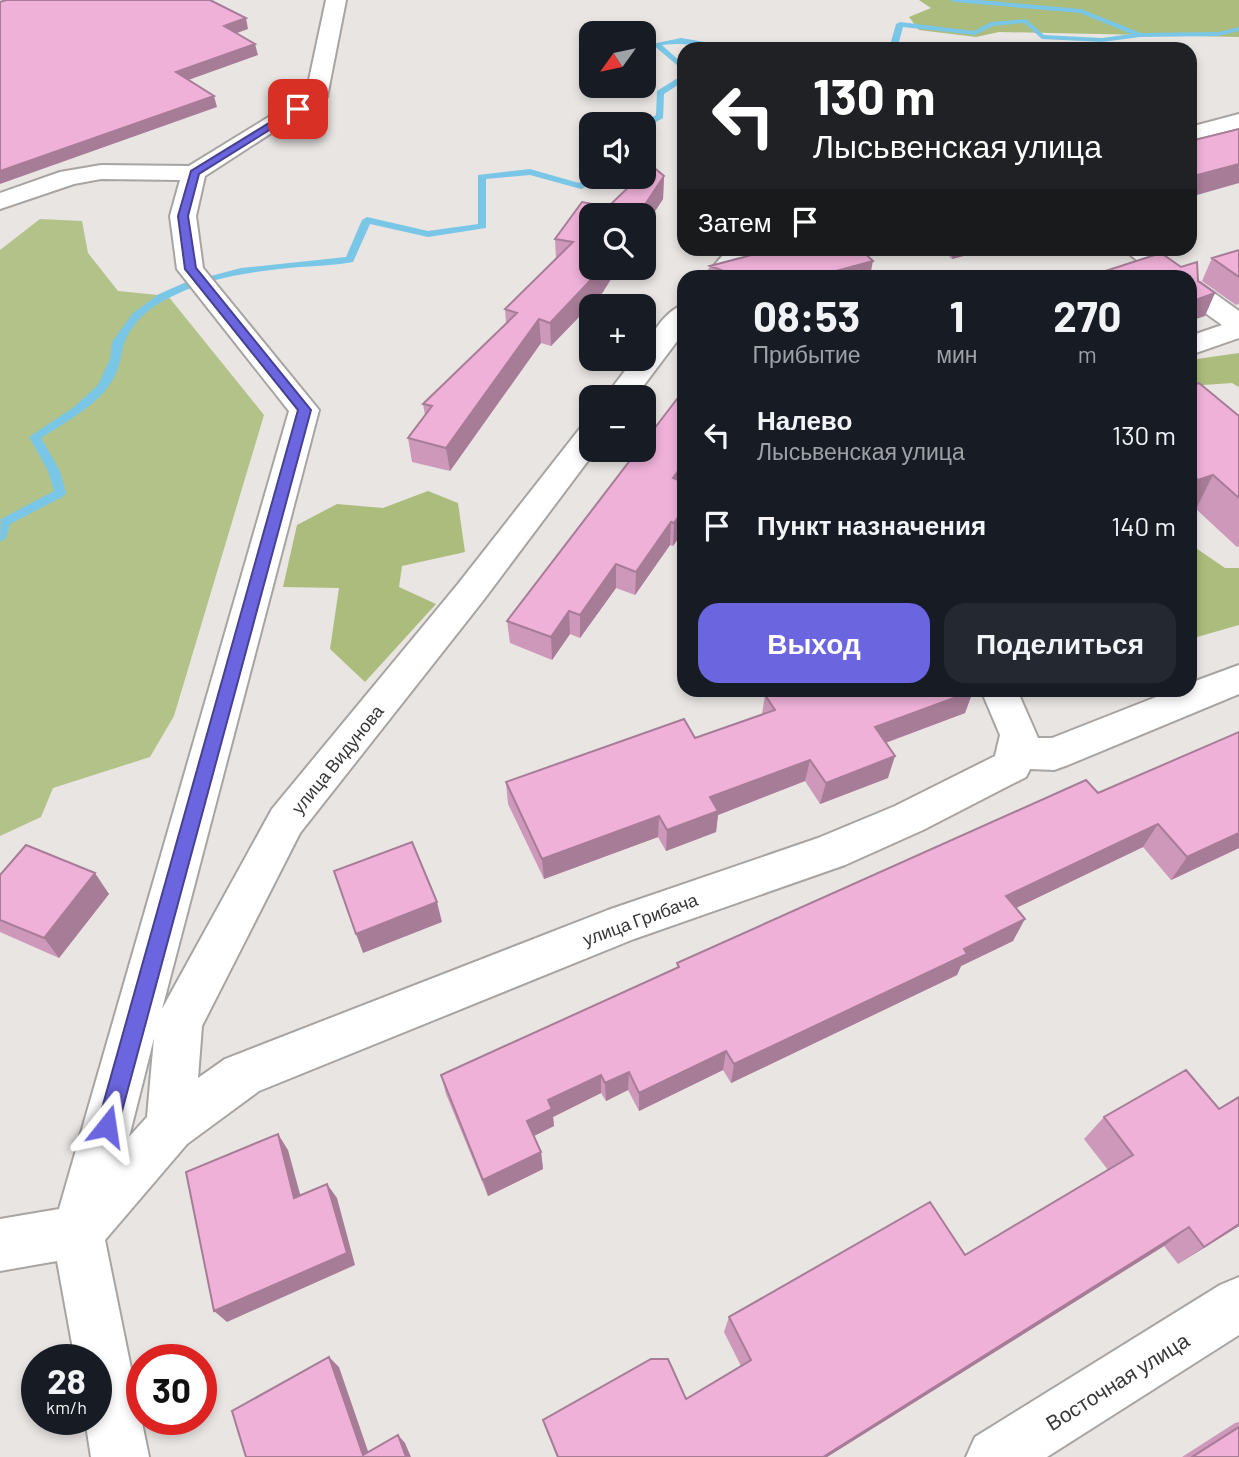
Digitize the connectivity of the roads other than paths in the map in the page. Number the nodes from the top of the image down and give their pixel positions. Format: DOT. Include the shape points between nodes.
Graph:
graph roads {
  1 [pos="336,0"];
  2 [pos="1239,121"];
  3 [pos="1197,132"];
  4 [pos="194,173"];
  5 [pos="0,201"];
  6 [pos="736,256"];
  7 [pos="1146,256"];
  8 [pos="724,270"];
  9 [pos="1166,270"];
  10 [pos="1197,294"];
  11 [pos="677,322"];
  12 [pos="1239,326"];
  13 [pos="1197,343"];
  14 [pos="629,385"];
  15 [pos="579,451"];
  16 [pos="1239,680"];
  17 [pos="1002,697"];
  18 [pos="1196,697"];
  19 [pos="1197,697"];
  20 [pos="1014,753"];
  21 [pos="170,1126"];
  22 [pos="78,1232"];
  23 [pos="0,1245"];
  24 [pos="1239,1304"];
  25 [pos="120,1457"];
  26 [pos="995,1457"];
  1 -- 4 [label="street" via="316,97"];
  2 -- 3 [label="street"];
  4 -- 5 [label="street" via="101,172 69,177"];
  4 -- 22 [label="street" via="183,216 200,283 304,410"];
  6 -- 8 [label="street"];
  7 -- 9 [label="street"];
  10 -- 12 [label="street"];
  11 -- 14 [label="street"];
  12 -- 13 [label="street"];
  15 -- 21 [label="street, улица Видунова" via="286,821 179,1023"];
  16 -- 19 [label="street"];
  17 -- 20 [label="street" via="1019,735"];
  18 -- 20 [label="street" via="1054,754"];
  20 -- 21 [label="street, улица Грибача" via="1012,766 830,852 623,924 242,1075"];
  21 -- 22 [label="street, улица Грибача"];
  22 -- 23 [label="street"];
  22 -- 25 [label="street"];
  24 -- 26 [label="street, Восточная улица"];
}
